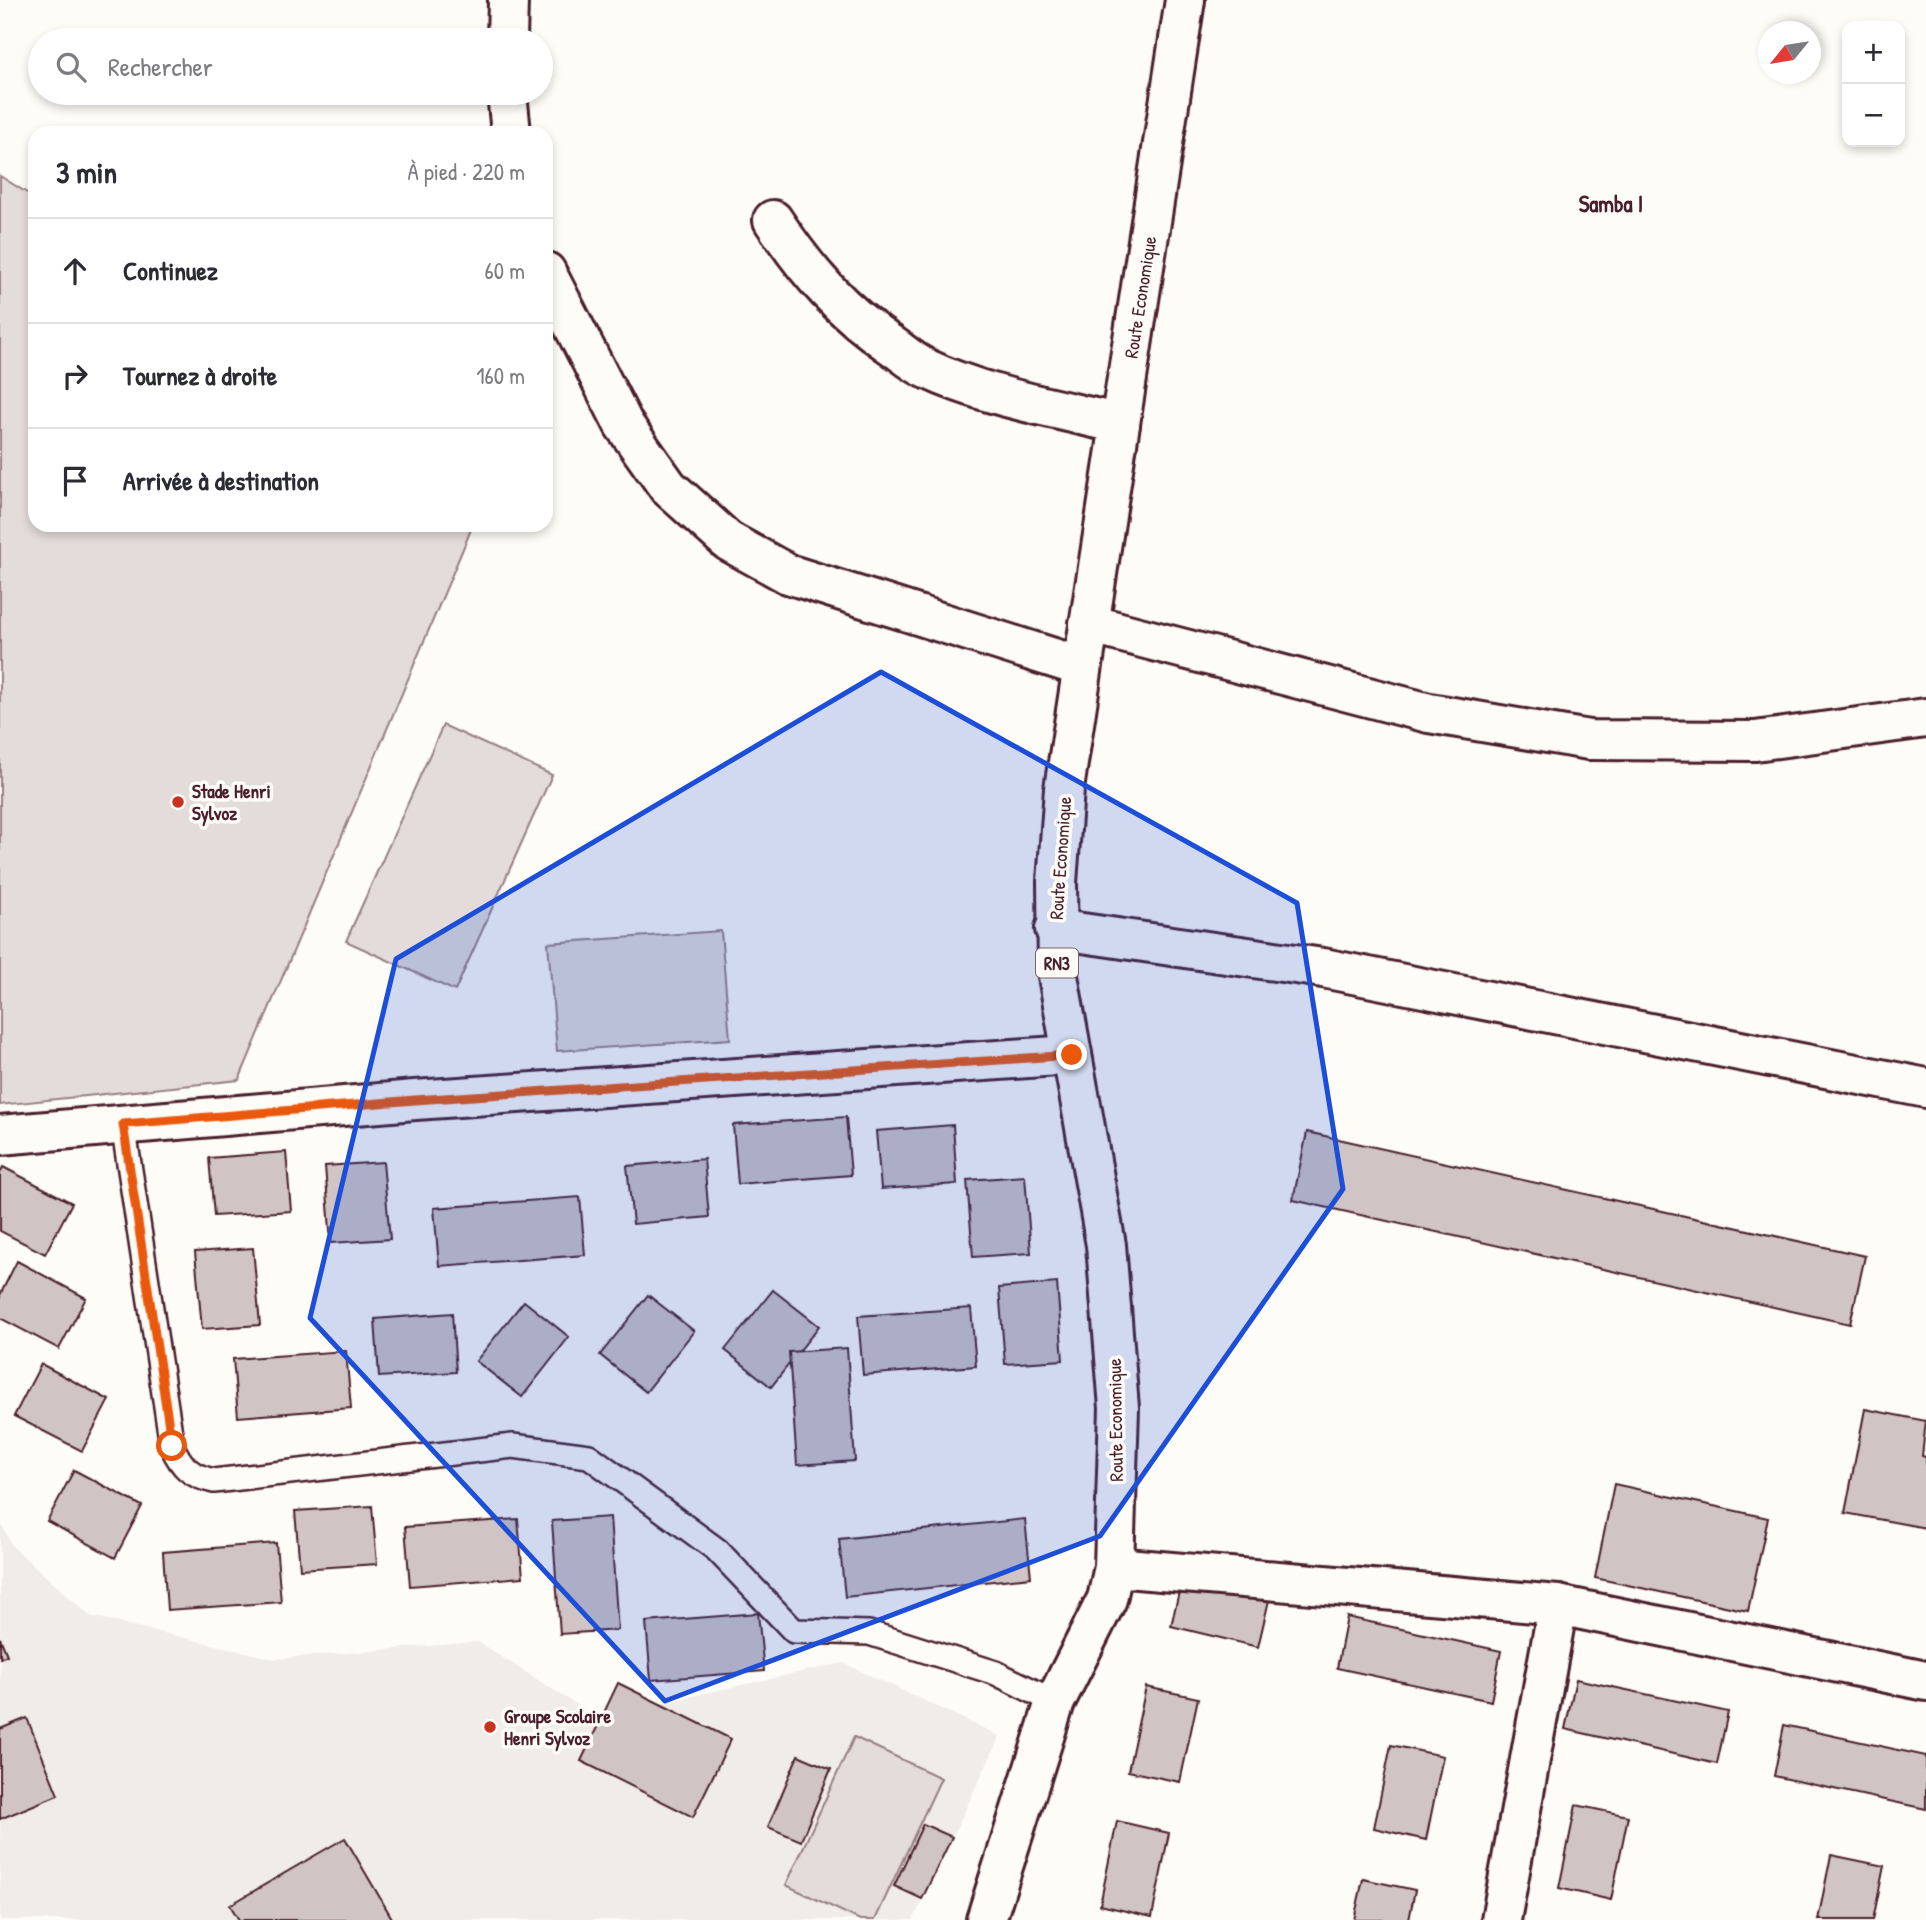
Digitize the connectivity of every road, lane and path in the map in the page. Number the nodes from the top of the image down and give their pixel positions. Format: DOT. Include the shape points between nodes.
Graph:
graph roads {
  1 [pos="508,0"];
  2 [pos="1185,0"];
  3 [pos="507,28"];
  4 [pos="508,105"];
  5 [pos="510,126"];
  6 [pos="773,220"];
  7 [pos="553,286"];
  8 [pos="1120,424"];
  9 [pos="1089,624"];
  10 [pos="1082,667"];
  11 [pos="1926,718"];
  12 [pos="1055,929"];
  13 [pos="1072,1055"];
  14 [pos="1926,1088"];
  15 [pos="123,1124"];
  16 [pos="0,1135"];
  17 [pos="1114,1567"];
  18 [pos="1558,1605"];
  19 [pos="1926,1681"];
  20 [pos="1055,1702"];
  21 [pos="984,1915"];
  22 [pos="1502,1920"];
  1 -- 3 [label="main road"];
  2 -- 8 [label="main road, Route Economique / RN3"];
  4 -- 5 [label="main road"];
  6 -- 8 [label="main road" via="807,270 838,303 923,367 988,391"];
  7 -- 10 [label="main road" via="624,425 668,487 728,541 788,573"];
  8 -- 9 [label="main road, Route Economique / RN3"];
  9 -- 10 [label="main road, Route Economique / RN3"];
  9 -- 11 [label="main road" via="1429,713 1589,740 1755,741"];
  10 -- 12 [label="main road, Route Economique / RN3" via="1064,789"];
  12 -- 13 [label="main road, Route Economique / RN3"];
  12 -- 14 [label="main road" via="1322,968"];
  13 -- 15 [label="main road"];
  13 -- 17 [label="main road, Route Economique / RN3" via="1106,1245 1119,1408"];
  15 -- 16 [label="main road"];
  15 -- 20 [label="lane" via="172,1446 181,1465 194,1476 214,1481 513,1446 589,1456 717,1550 794,1632 869,1633 996,1673"];
  17 -- 18 [label="main road"];
  17 -- 20 [label="main road, Route Economique / RN3" via="1107,1599"];
  18 -- 19 [label="main road"];
  18 -- 22 [label="main road"];
  20 -- 21 [label="main road, Route Economique / RN3"];
}
